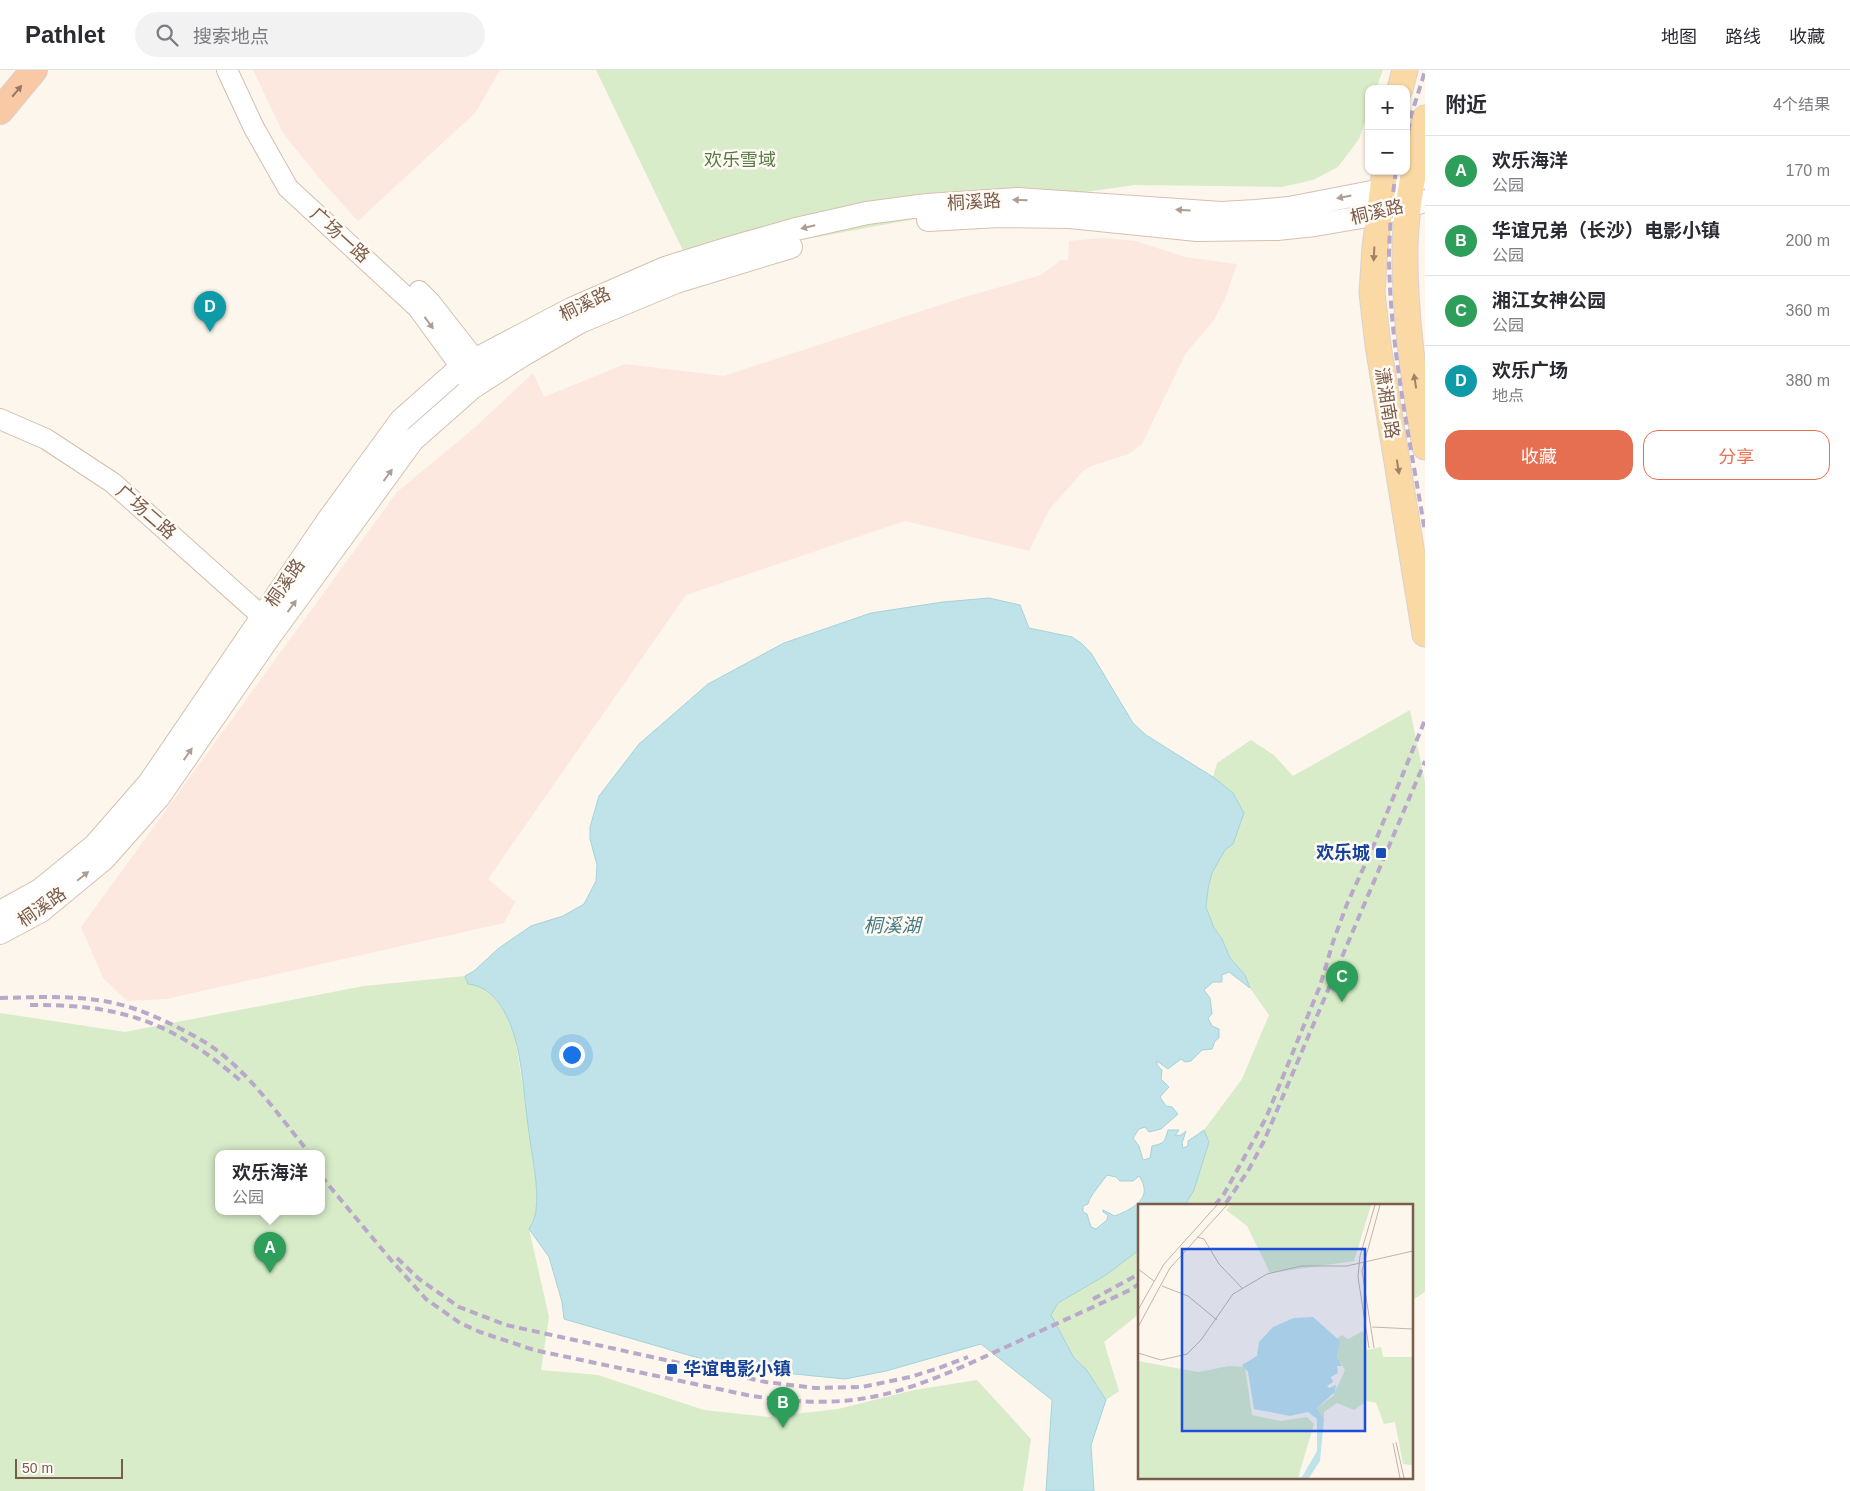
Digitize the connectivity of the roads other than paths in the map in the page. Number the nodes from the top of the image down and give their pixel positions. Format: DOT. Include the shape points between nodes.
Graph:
graph roads {
  1 [pos="34,70"];
  2 [pos="227,70"];
  3 [pos="237,70"];
  4 [pos="1405,70"];
  5 [pos="1401,85"];
  6 [pos="0,111"];
  7 [pos="1425,118"];
  8 [pos="1384,180"];
  9 [pos="1418,191"];
  10 [pos="1379,214"];
  11 [pos="474,373"];
  12 [pos="0,420"];
  13 [pos="0,432"];
  14 [pos="1425,447"];
  15 [pos="265,627"];
  16 [pos="1425,634"];
  17 [pos="0,912"];
  18 [pos="0,933"];
  6 -- 1 [label="highway, one-way"];
  2 -- 11 [label="street, 广场一路, one-way" via="254,128 288,188 418,308"];
  3 -- 11 [label="street, 广场一路" via="292,176 430,302"];
  4 -- 5 [label="main road"];
  7 -- 9 [label="main road, 潇湘南路"];
  8 -- 9 [label="main road, 桐溪路"];
  8 -- 10 [label="main road, 潇湘南路"];
  8 -- 11 [label="main road, 桐溪路, one-way" via="1289,208 1230,213 1018,199 867,213 779,234 665,268 571,310"];
  9 -- 10 [label="main road, 桐溪路"];
  14 -- 9 [label="main road, 潇湘南路, one-way" via="1405,303 1405,245"];
  10 -- 11 [label="main road, 桐溪路" via="1315,225 1248,230 1197,230 1070,218 999,216 867,228 750,258 676,282 580,322"];
  10 -- 16 [label="main road, 潇湘南路, one-way" via="1372,293"];
  11 -- 15 [label="main road, 桐溪路" via="413,440"];
  12 -- 15 [label="street, 广场二路" via="46,439 113,482"];
  13 -- 15 [label="street, 广场二路" via="46,451 107,490"];
  15 -- 17 [label="main road, 桐溪路" via="149,783 95,845 40,890"];
  18 -- 15 [label="main road, 桐溪路, one-way" via="41,911 104,859 159,797"];
}
